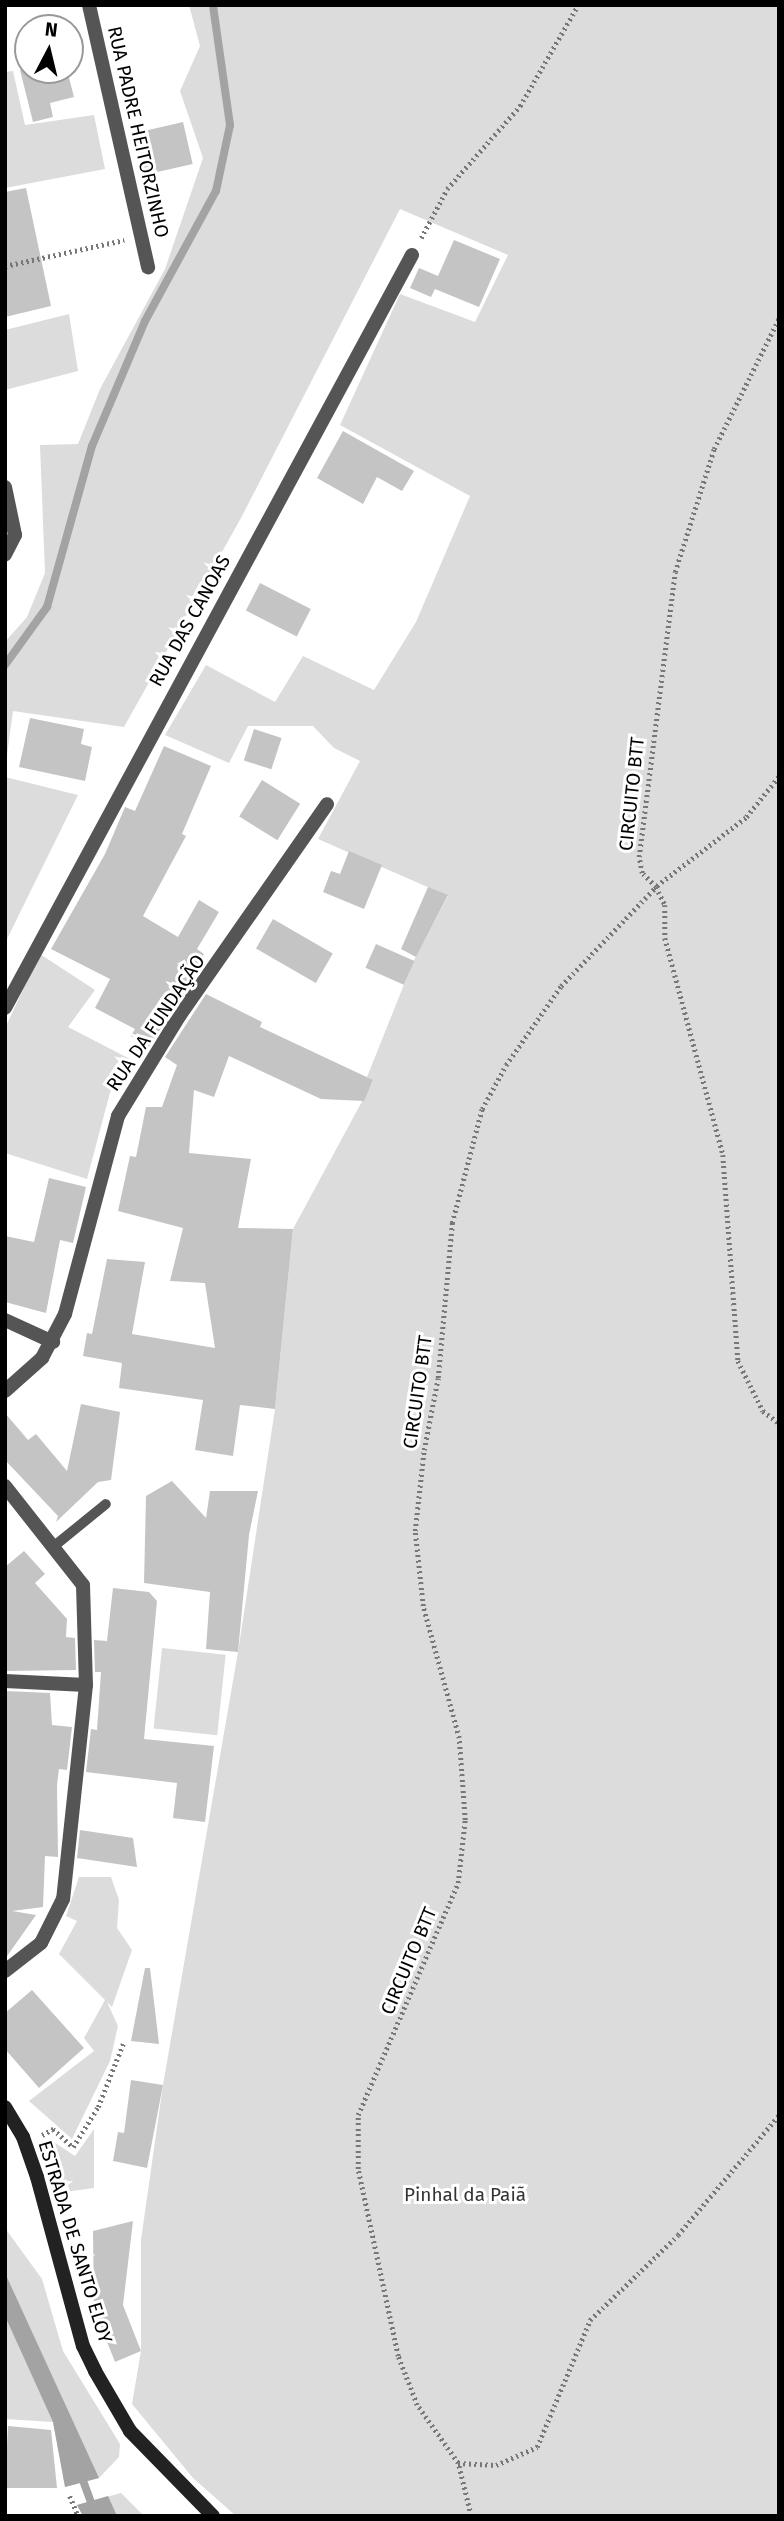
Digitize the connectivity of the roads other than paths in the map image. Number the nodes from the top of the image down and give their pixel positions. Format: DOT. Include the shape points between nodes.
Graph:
graph roads {
  1 [pos="89,5"];
  2 [pos="412,254"];
  3 [pos="148,267"];
  4 [pos="5,487"];
  5 [pos="9,550"];
  6 [pos="327,804"];
  7 [pos="5,1008"];
  8 [pos="5,1320"];
  9 [pos="53,1342"];
  10 [pos="5,1391"];
  11 [pos="5,1486"];
  12 [pos="106,1504"];
  13 [pos="53,1547"];
  14 [pos="5,1681"];
  15 [pos="86,1685"];
  16 [pos="5,1971"];
  17 [pos="5,2107"];
  18 [pos="213,2516"];
  1 -- 3 [label="street, RUA PADRE HEITORZINHO"];
  2 -- 7 [label="street, RUA DAS CANOAS"];
  4 -- 5 [label="street" via="15,535"];
  6 -- 9 [label="street, RUA DA FUNDAÇÃO" via="180,1015 118,1115 65,1314"];
  8 -- 9 [label="street"];
  9 -- 10 [label="street, RUA DA FUNDAÇÃO" via="43,1358"];
  11 -- 13 [label="street"];
  12 -- 13 [label="lane"];
  13 -- 15 [label="street" via="83,1585"];
  14 -- 15 [label="street"];
  15 -- 16 [label="street" via="63,1899 41,1943"];
  17 -- 18 [label="main road, ESTRADA DE SANTO ELOY" via="26,2144 83,2346 95,2371 130,2431"];
}
